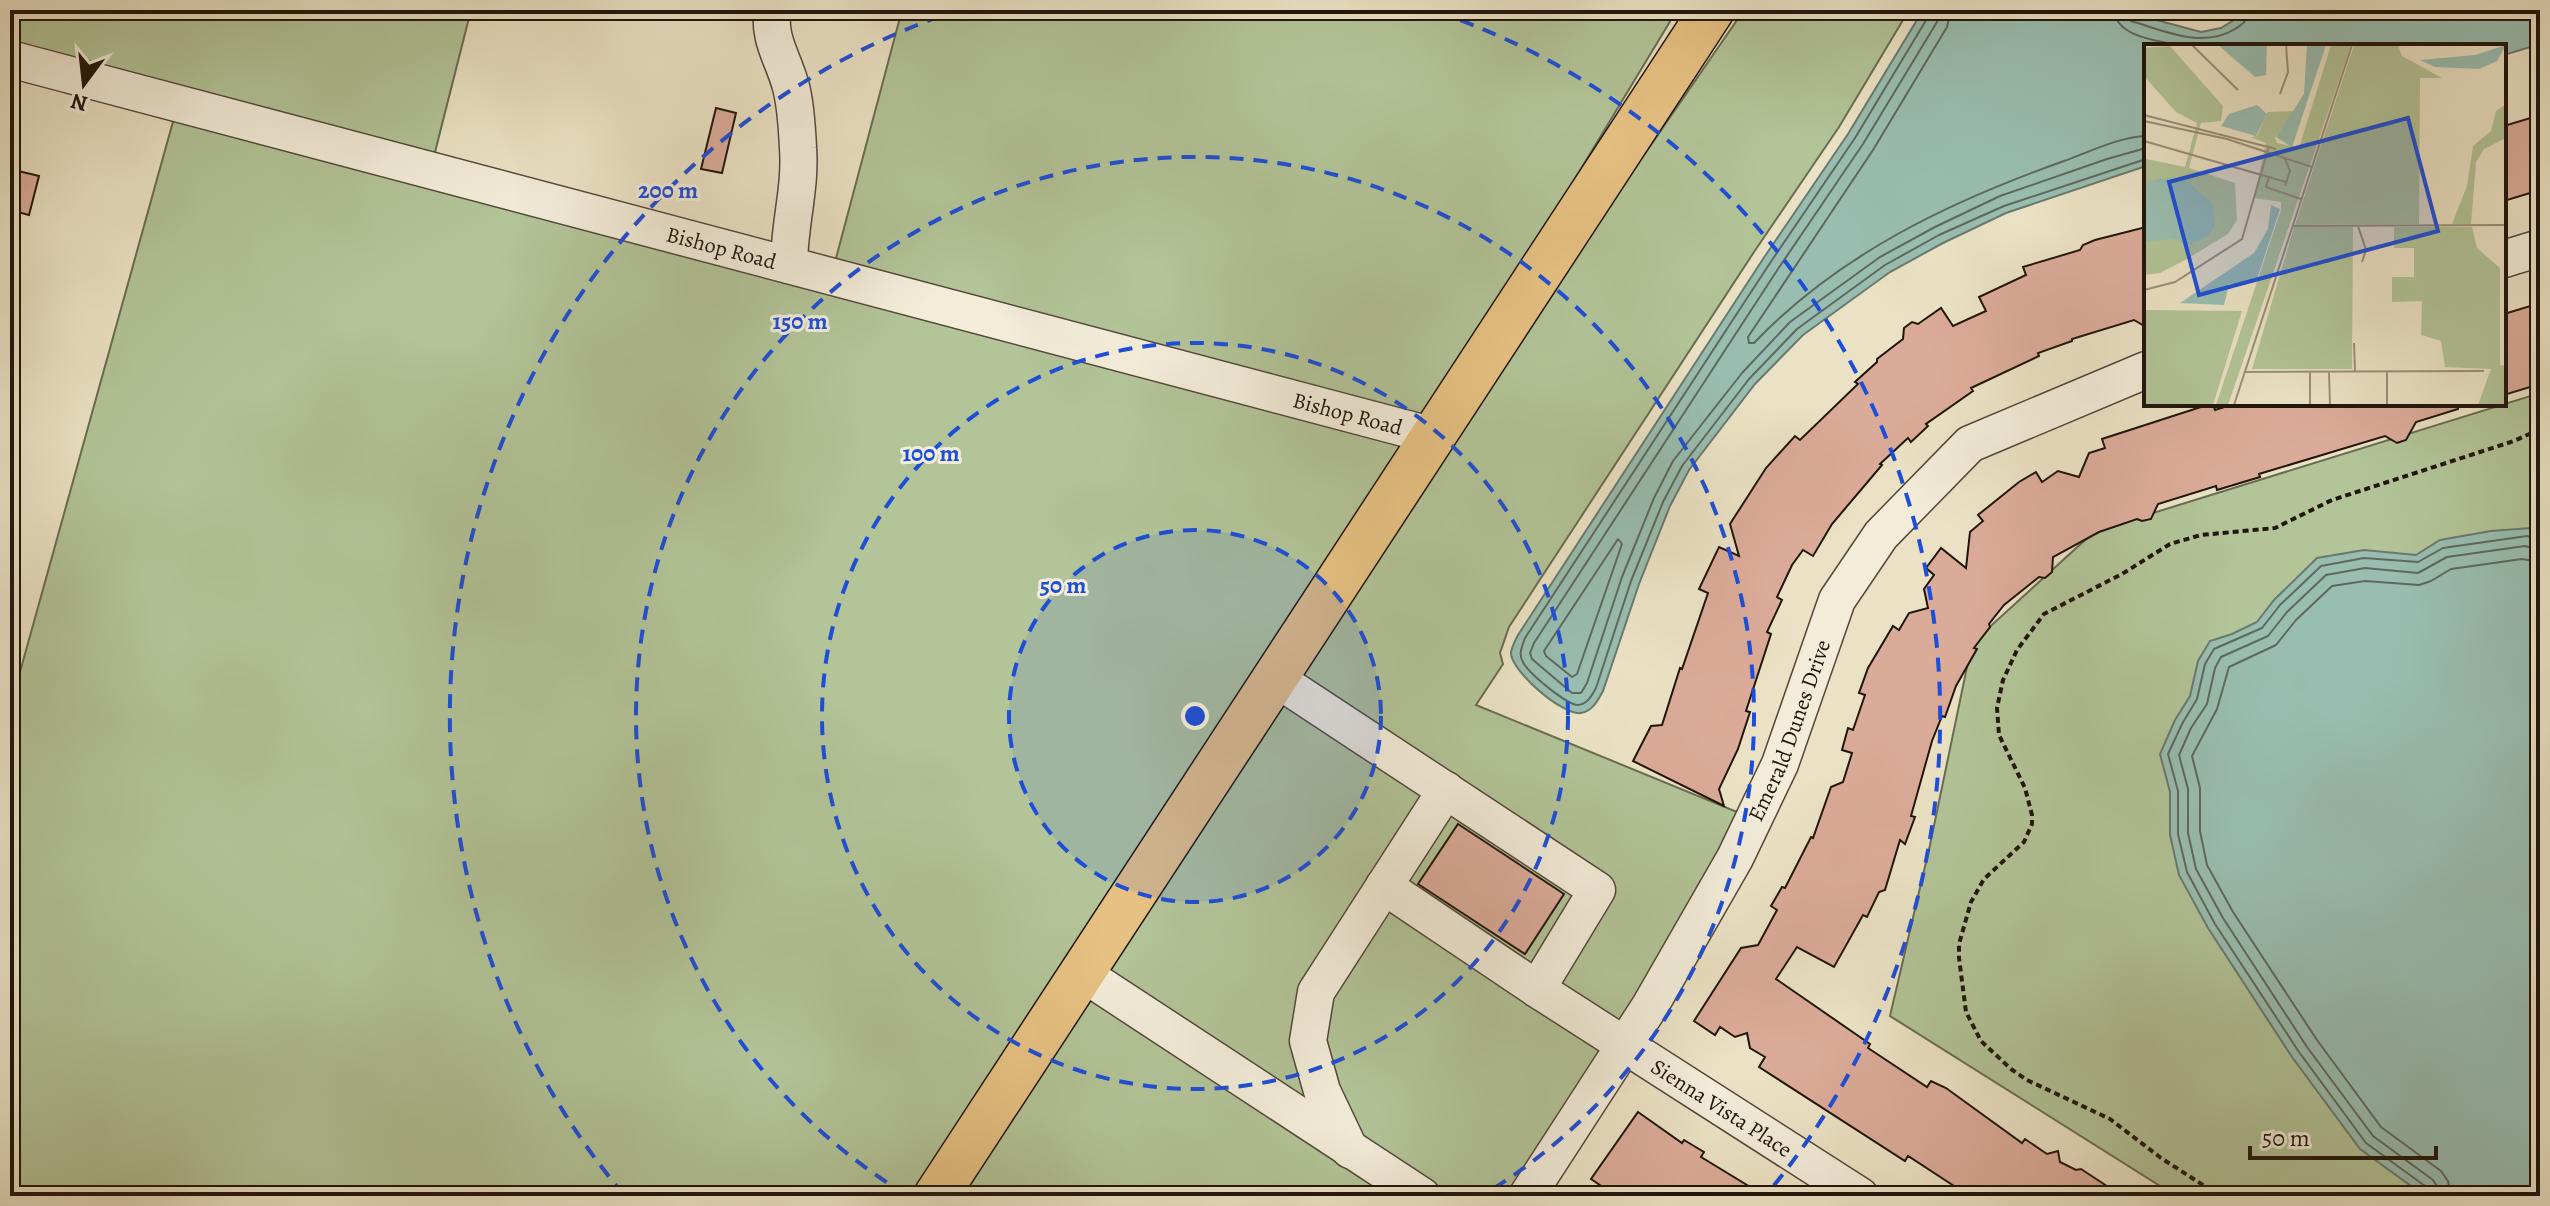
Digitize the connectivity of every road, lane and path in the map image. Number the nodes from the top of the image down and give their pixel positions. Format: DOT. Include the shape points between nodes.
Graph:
graph roads {
  1 [pos="772,10"];
  2 [pos="1712,10"];
  3 [pos="10,59"];
  4 [pos="2540,248"];
  5 [pos="2506,258"];
  6 [pos="789,265"];
  7 [pos="2144,371"];
  8 [pos="2540,429"];
  9 [pos="1434,436"];
  10 [pos="1275,678"];
  11 [pos="1446,790"];
  12 [pos="1384,886"];
  13 [pos="1082,973"];
  14 [pos="1537,989"];
  15 [pos="1625,1045"];
  16 [pos="1350,1150"];
  17 [pos="936,1196"];
  18 [pos="1422,1196"];
  19 [pos="1527,1196"];
  20 [pos="1860,1196"];
  21 [pos="2220,1196"];
  1 -- 6 [label="street" via="770,30 791,88 798,150"];
  2 -- 9 [label="main road"];
  3 -- 6 [label="street, Bishop Road"];
  4 -- 5 [label="street"];
  6 -- 9 [label="street, Bishop Road"];
  7 -- 15 [label="street, Emerald Dunes Drive" via="1970,444 1881,535 1837,600 1780,764 1735,858"];
  8 -- 21 [label="path" via="2332,500 2275,528 2201,535 2170,544 2044,614 2003,680 1999,735 2025,788 2032,824 2024,842 1984,879 1971,902 1959,944 1966,1012 1981,1041 2019,1074 2110,1119"];
  9 -- 10 [label="main road"];
  10 -- 11 [label="street"];
  10 -- 13 [label="main road"];
  11 -- 12 [label="street"];
  11 -- 14 [label="street" via="1597,890"];
  12 -- 14 [label="street, Sienna Vista Place"];
  12 -- 16 [label="street" via="1316,992 1308,1041 1322,1091"];
  13 -- 16 [label="street"];
  13 -- 17 [label="main road"];
  14 -- 15 [label="street, Sienna Vista Place"];
  15 -- 19 [label="street, Emerald Dunes Drive"];
  15 -- 20 [label="street, Sienna Vista Place"];
  16 -- 18 [label="street"];
}
